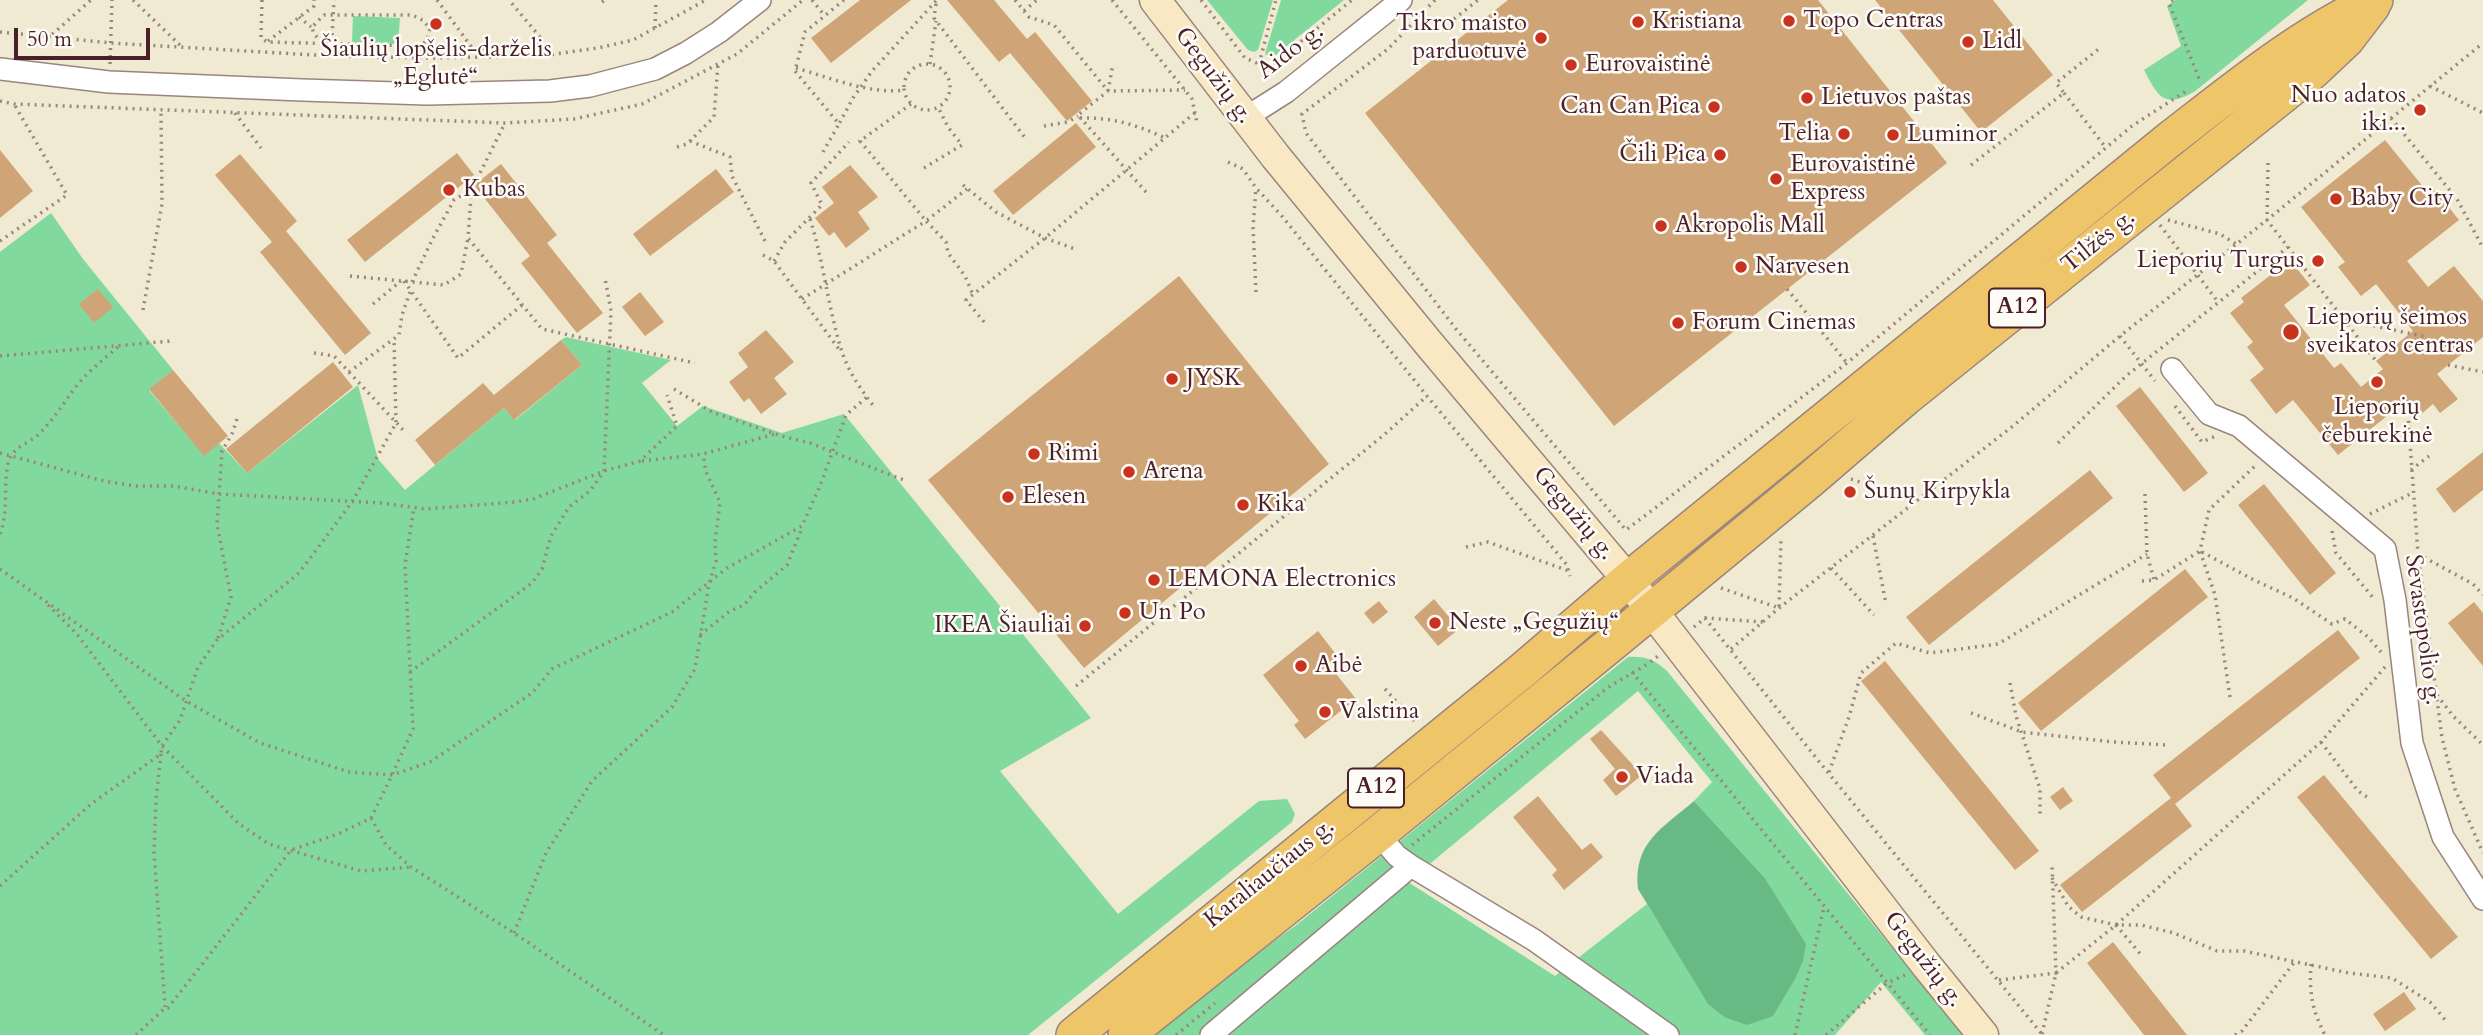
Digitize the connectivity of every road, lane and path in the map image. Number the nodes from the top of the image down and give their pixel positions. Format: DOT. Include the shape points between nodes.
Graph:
graph roads {
  1 [pos="91,0"];
  2 [pos="112,0"];
  3 [pos="133,0"];
  4 [pos="262,0"];
  5 [pos="314,0"];
  6 [pos="334,0"];
  7 [pos="437,0"];
  8 [pos="509,0"];
  9 [pos="656,0"];
  10 [pos="706,0"];
  11 [pos="760,0"];
  12 [pos="812,0"];
  13 [pos="844,0"];
  14 [pos="1015,0"];
  15 [pos="1037,0"];
  16 [pos="1112,0"];
  17 [pos="1155,0"];
  18 [pos="1201,0"];
  19 [pos="1276,0"];
  20 [pos="1352,0"];
  21 [pos="1401,0"];
  22 [pos="1434,0"];
  23 [pos="1478,0"];
  24 [pos="2173,0"];
  25 [pos="2376,0"];
  26 [pos="936,1"];
  27 [pos="1024,11"];
  28 [pos="333,13"];
  29 [pos="825,16"];
  30 [pos="299,17"];
  31 [pos="1454,19"];
  32 [pos="936,20"];
  33 [pos="312,27"];
  34 [pos="655,28"];
  35 [pos="0,32"];
  36 [pos="47,38"];
  37 [pos="267,42"];
  38 [pos="111,43"];
  39 [pos="2483,43"];
  40 [pos="332,45"];
  41 [pos="183,48"];
  42 [pos="2100,48"];
  43 [pos="331,56"];
  44 [pos="718,64"];
  45 [pos="1113,64"];
  46 [pos="1258,64"];
  47 [pos="930,65"];
  48 [pos="796,68"];
  49 [pos="0,69"];
  50 [pos="2053,75"];
  51 [pos="2058,81"];
  52 [pos="109,82"];
  53 [pos="2430,86"];
  54 [pos="862,87"];
  55 [pos="904,90"];
  56 [pos="1185,90"];
  57 [pos="1108,92"];
  58 [pos="2064,93"];
  59 [pos="14,104"];
  60 [pos="911,104"];
  61 [pos="938,107"];
  62 [pos="107,108"];
  63 [pos="161,110"];
  64 [pos="234,112"];
  65 [pos="1196,112"];
  66 [pos="2483,113"];
  67 [pos="1079,117"];
  68 [pos="1245,118"];
  69 [pos="2391,118"];
  70 [pos="505,123"];
  71 [pos="1197,123"];
  72 [pos="839,124"];
  73 [pos="1044,126"];
  74 [pos="1165,138"];
  75 [pos="1026,139"];
  76 [pos="690,141"];
  77 [pos="849,142"];
  78 [pos="677,147"];
  79 [pos="261,148"];
  80 [pos="2106,148"];
  81 [pos="824,152"];
  82 [pos="1228,162"];
  83 [pos="2268,163"];
  84 [pos="1971,165"];
  85 [pos="924,169"];
  86 [pos="1127,171"];
  87 [pos="477,178"];
  88 [pos="472,183"];
  89 [pos="1256,188"];
  90 [pos="471,189"];
  91 [pos="1146,192"];
  92 [pos="2148,210"];
  93 [pos="810,219"];
  94 [pos="2267,220"];
  95 [pos="926,221"];
  96 [pos="1045,238"];
  97 [pos="468,239"];
  98 [pos="0,241"];
  99 [pos="2236,244"];
  100 [pos="767,246"];
  101 [pos="2288,247"];
  102 [pos="2483,248"];
  103 [pos="1075,249"];
  104 [pos="763,255"];
  105 [pos="774,261"];
  106 [pos="2197,275"];
  107 [pos="350,276"];
  108 [pos="605,278"];
  109 [pos="402,281"];
  110 [pos="412,282"];
  111 [pos="826,284"];
  112 [pos="1787,289"];
  113 [pos="411,291"];
  114 [pos="1256,292"];
  115 [pos="973,295"];
  116 [pos="802,299"];
  117 [pos="2218,302"];
  118 [pos="373,304"];
  119 [pos="522,305"];
  120 [pos="143,310"];
  121 [pos="2344,320"];
  122 [pos="984,322"];
  123 [pos="2427,337"];
  124 [pos="394,339"];
  125 [pos="171,341"];
  126 [pos="608,345"];
  127 [pos="118,347"];
  128 [pos="314,353"];
  129 [pos="843,354"];
  130 [pos="0,356"];
  131 [pos="2376,361"];
  132 [pos="695,363"];
  133 [pos="1847,363"];
  134 [pos="2448,365"];
  135 [pos="2172,369"];
  136 [pos="349,372"];
  137 [pos="2483,372"];
  138 [pos="674,389"];
  139 [pos="667,395"];
  140 [pos="1427,396"];
  141 [pos="867,397"];
  142 [pos="2407,400"];
  143 [pos="875,408"];
  144 [pos="238,416"];
  145 [pos="396,423"];
  146 [pos="404,431"];
  147 [pos="775,434"];
  148 [pos="2058,443"];
  149 [pos="2270,452"];
  150 [pos="0,453"];
  151 [pos="832,453"];
  152 [pos="703,454"];
  153 [pos="11,456"];
  154 [pos="2429,456"];
  155 [pos="640,461"];
  156 [pos="2411,470"];
  157 [pos="604,471"];
  158 [pos="1841,480"];
  159 [pos="906,481"];
  160 [pos="2412,493"];
  161 [pos="219,494"];
  162 [pos="2145,494"];
  163 [pos="2325,498"];
  164 [pos="1915,501"];
  165 [pos="352,502"];
  166 [pos="414,507"];
  167 [pos="2354,522"];
  168 [pos="802,526"];
  169 [pos="1786,528"];
  170 [pos="0,534"];
  171 [pos="1873,536"];
  172 [pos="1466,547"];
  173 [pos="2200,551"];
  174 [pos="2147,554"];
  175 [pos="2418,554"];
  176 [pos="1831,568"];
  177 [pos="0,569"];
  178 [pos="1628,580"];
  179 [pos="2154,580"];
  180 [pos="2142,581"];
  181 [pos="709,584"];
  182 [pos="1718,587"];
  183 [pos="2483,595"];
  184 [pos="42,598"];
  185 [pos="1886,604"];
  186 [pos="1779,608"];
  187 [pos="1651,610"];
  188 [pos="2377,610"];
  189 [pos="1874,615"];
  190 [pos="1764,622"];
  191 [pos="700,635"];
  192 [pos="217,640"];
  193 [pos="2379,640"];
  194 [pos="1676,641"];
  195 [pos="1731,649"];
  196 [pos="2390,653"];
  197 [pos="410,672"];
  198 [pos="2010,682"];
  199 [pos="1076,686"];
  200 [pos="1385,689"];
  201 [pos="2436,694"];
  202 [pos="2230,697"];
  203 [pos="186,701"];
  204 [pos="1971,713"];
  205 [pos="1414,721"];
  206 [pos="2022,732"];
  207 [pos="2321,742"];
  208 [pos="2167,745"];
  209 [pos="2483,745"];
  210 [pos="162,746"];
  211 [pos="161,754"];
  212 [pos="1828,773"];
  213 [pos="392,775"];
  214 [pos="2367,797"];
  215 [pos="2040,814"];
  216 [pos="371,818"];
  217 [pos="1378,834"];
  218 [pos="291,850"];
  219 [pos="2483,853"];
  220 [pos="2052,865"];
  221 [pos="1412,866"];
  222 [pos="411,867"];
  223 [pos="2052,878"];
  224 [pos="0,886"];
  225 [pos="2483,899"];
  226 [pos="1824,906"];
  227 [pos="2116,925"];
  228 [pos="514,933"];
  229 [pos="2142,956"];
  230 [pos="2297,960"];
  231 [pos="2311,964"];
  232 [pos="1927,966"];
  233 [pos="2056,974"];
  234 [pos="1998,981"];
  235 [pos="1886,983"];
  236 [pos="165,1008"];
  237 [pos="2447,1022"];
  238 [pos="136,1035"];
  239 [pos="664,1035"];
  240 [pos="1074,1035"];
  241 [pos="1126,1035"];
  242 [pos="1211,1035"];
  243 [pos="1668,1035"];
  244 [pos="1795,1035"];
  245 [pos="1826,1035"];
  246 [pos="1930,1035"];
  247 [pos="1983,1035"];
  248 [pos="2042,1035"];
  249 [pos="2235,1035"];
  250 [pos="2325,1035"];
  1 -- 36 [label="path"];
  2 -- 38 [label="path"];
  3 -- 41 [label="path"];
  4 -- 37 [label="path" via="261,38"];
  5 -- 30 [label="path" via="314,6"];
  6 -- 28 [label="path"];
  7 -- 8 [label="path" via="473,49 535,46 540,37"];
  9 -- 34 [label="path"];
  10 -- 34 [label="path"];
  11 -- 52 [label="street" via="719,33 655,69 590,86 427,94"];
  12 -- 29 [label="path"];
  13 -- 29 [label="path"];
  14 -- 27 [label="path"];
  15 -- 27 [label="path"];
  16 -- 56 [label="path"];
  17 -- 68 [label="main road, Gegužių g."];
  18 -- 46 [label="path" via="1245,58"];
  19 -- 46 [label="path"];
  20 -- 46 [label="path" via="1268,68"];
  21 -- 68 [label="street, Aido g." via="1286,92"];
  22 -- 133 [label="path" via="1388,49 1303,114 1306,133 1456,329 1626,530"];
  23 -- 31 [label="path"];
  24 -- 80 [label="path" via="2169,3 2201,82"];
  25 -- 92 [label="highway, Tilžės g. / A12" via="2346,40 2313,71"];
  25 -- 178 [label="highway, Tilžės g. / A12" via="2320,28 2247,78"];
  26 -- 32 [label="path"];
  26 -- 54 [label="path"];
  27 -- 57 [label="path" via="1054,25"];
  28 -- 33 [label="path"];
  28 -- 40 [label="path"];
  28 -- 40 [label="path" via="412,15 430,29 421,46"];
  29 -- 48 [label="path" via="805,32"];
  30 -- 33 [label="path"];
  30 -- 37 [label="path"];
  32 -- 47 [label="path"];
  32 -- 75 [label="path"];
  33 -- 40 [label="path" via="316,36"];
  34 -- 43 [label="path" via="633,40 541,56"];
  35 -- 36 [label="path"];
  36 -- 38 [label="path"];
  37 -- 40 [label="path"];
  38 -- 41 [label="path"];
  38 -- 52 [label="path"];
  39 -- 53 [label="path"];
  40 -- 43 [label="path"];
  41 -- 43 [label="path"];
  42 -- 51 [label="path"];
  44 -- 76 [label="path" via="714,117"];
  45 -- 57 [label="path"];
  47 -- 55 [label="path" via="912,70"];
  47 -- 61 [label="path" via="949,81 948,96"];
  48 -- 54 [label="path"];
  48 -- 72 [label="path"];
  49 -- 52 [label="street"];
  50 -- 51 [label="path"];
  51 -- 58 [label="path"];
  52 -- 62 [label="path"];
  53 -- 66 [label="path"];
  53 -- 69 [label="path"];
  54 -- 55 [label="path"];
  54 -- 72 [label="path"];
  55 -- 60 [label="path"];
  56 -- 57 [label="path"];
  56 -- 65 [label="path"];
  57 -- 67 [label="path"];
  58 -- 80 [label="path"];
  58 -- 84 [label="path"];
  59 -- 98 [label="path" via="67,195"];
  60 -- 61 [label="path" via="924,110"];
  60 -- 95 [label="path" via="860,141"];
  61 -- 85 [label="path" via="962,145"];
  63 -- 120 [label="path" via="162,204"];
  64 -- 79 [label="path"];
  65 -- 71 [label="path"];
  65 -- 74 [label="path"];
  67 -- 73 [label="path"];
  67 -- 74 [label="path" via="1132,124"];
  67 -- 86 [label="path"];
  68 -- 178 [label="main road, Gegužių g."];
  69 -- 94 [label="path"];
  69 -- 102 [label="path" via="2457,199"];
  70 -- 87 [label="path"];
  72 -- 81 [label="path"];
  74 -- 86 [label="path"];
  76 -- 78 [label="path"];
  76 -- 100 [label="path" via="730,157 733,176"];
  77 -- 93 [label="path" via="811,183 822,205"];
  80 -- 133 [label="path"];
  82 -- 89 [label="path" via="1243,169"];
  83 -- 94 [label="path"];
  86 -- 91 [label="path"];
  86 -- 96 [label="path"];
  88 -- 90 [label="path"];
  89 -- 114 [label="path"];
  89 -- 140 [label="path"];
  90 -- 97 [label="path"];
  90 -- 110 [label="path" via="454,200"];
  92 -- 99 [label="path" via="2220,234"];
  92 -- 106 [label="path"];
  92 -- 187 [label="highway, Tilžės g. / A12" via="1905,398"];
  93 -- 105 [label="path" via="785,242"];
  93 -- 111 [label="path"];
  94 -- 99 [label="path"];
  94 -- 101 [label="path"];
  95 -- 96 [label="path" via="965,187 996,212"];
  95 -- 111 [label="path"];
  95 -- 115 [label="path" via="946,242"];
  96 -- 103 [label="path"];
  96 -- 115 [label="path"];
  97 -- 110 [label="path" via="461,274 444,285"];
  97 -- 119 [label="path"];
  99 -- 106 [label="path"];
  101 -- 117 [label="path"];
  101 -- 121 [label="path"];
  104 -- 105 [label="path"];
  105 -- 116 [label="path"];
  106 -- 117 [label="path"];
  106 -- 164 [label="path"];
  107 -- 109 [label="path"];
  108 -- 126 [label="path" via="611,311"];
  109 -- 110 [label="path"];
  109 -- 113 [label="path"];
  109 -- 118 [label="path"];
  111 -- 116 [label="path"];
  111 -- 129 [label="path"];
  112 -- 133 [label="path"];
  113 -- 119 [label="path" via="458,358"];
  113 -- 124 [label="path"];
  115 -- 122 [label="path" via="966,300"];
  116 -- 129 [label="path"];
  117 -- 148 [label="path" via="2126,376"];
  119 -- 126 [label="path" via="542,329"];
  121 -- 123 [label="path"];
  121 -- 131 [label="path"];
  124 -- 136 [label="path"];
  124 -- 145 [label="path"];
  125 -- 127 [label="path"];
  126 -- 132 [label="path"];
  126 -- 157 [label="path"];
  127 -- 130 [label="path"];
  127 -- 153 [label="path" via="90,371 56,418"];
  128 -- 136 [label="path" via="334,356"];
  129 -- 141 [label="path"];
  134 -- 137 [label="path"];
  135 -- 149 [label="street, Sevastopolio g." via="2209,414 2239,426"];
  136 -- 145 [label="path"];
  138 -- 147 [label="path" via="712,412"];
  139 -- 155 [label="path" via="677,426"];
  140 -- 172 [label="path" via="1567,565 1569,574 1488,542"];
  140 -- 199 [label="path"];
  141 -- 143 [label="path"];
  141 -- 151 [label="path" via="846,415"];
  142 -- 156 [label="path"];
  144 -- 161 [label="path" via="222,452"];
  145 -- 146 [label="path"];
  145 -- 165 [label="path"];
  147 -- 151 [label="path"];
  147 -- 152 [label="path"];
  149 -- 163 [label="street, Sevastopolio g."];
  149 -- 173 [label="path" via="2209,510"];
  150 -- 153 [label="path"];
  151 -- 159 [label="path"];
  151 -- 168 [label="path"];
  152 -- 155 [label="path"];
  152 -- 181 [label="path" via="720,502 716,561"];
  153 -- 161 [label="path" via="104,481"];
  153 -- 170 [label="path"];
  154 -- 156 [label="path"];
  155 -- 157 [label="path"];
  156 -- 160 [label="path"];
  157 -- 166 [label="path" via="533,499"];
  157 -- 197 [label="path" via="590,491 569,507 532,583"];
  158 -- 164 [label="path" via="1853,479"];
  160 -- 167 [label="path"];
  160 -- 175 [label="path"];
  161 -- 165 [label="path"];
  161 -- 192 [label="path" via="217,524 231,597"];
  162 -- 174 [label="path"];
  163 -- 167 [label="street, Sevastopolio g."];
  163 -- 188 [label="path" via="2336,553 2376,601"];
  164 -- 171 [label="path"];
  165 -- 166 [label="path"];
  165 -- 192 [label="path" via="299,572"];
  166 -- 197 [label="path" via="405,565"];
  167 -- 196 [label="street, Sevastopolio g." via="2385,549 2395,600"];
  168 -- 181 [label="path" via="727,568"];
  168 -- 191 [label="path" via="787,565 744,605"];
  169 -- 186 [label="path" via="1781,538"];
  171 -- 176 [label="path"];
  171 -- 185 [label="path"];
  173 -- 179 [label="path"];
  173 -- 196 [label="path" via="2293,598 2332,624 2344,619"];
  173 -- 202 [label="path" via="2215,595"];
  174 -- 179 [label="path"];
  174 -- 212 [label="path" via="1998,644 1930,653 1896,643 1861,673"];
  175 -- 183 [label="path" via="2473,584"];
  175 -- 201 [label="path"];
  176 -- 186 [label="path"];
  176 -- 189 [label="path"];
  177 -- 184 [label="path"];
  178 -- 187 [label="main road, Gegužių g."];
  178 -- 240 [label="highway, Karaliaučiaus g. / A12"];
  179 -- 180 [label="path"];
  181 -- 191 [label="path"];
  181 -- 213 [label="path" via="672,612 552,669 532,693 430,762"];
  182 -- 186 [label="path"];
  184 -- 203 [label="path"];
  184 -- 210 [label="path" via="76,633"];
  186 -- 190 [label="path"];
  187 -- 194 [label="main road, Gegužių g."];
  187 -- 217 [label="highway, Karaliaučiaus g. / A12"];
  190 -- 195 [label="path"];
  190 -- 195 [label="path" via="1705,618"];
  191 -- 228 [label="path" via="695,669 671,707 592,781 546,853"];
  192 -- 203 [label="path" via="198,667"];
  193 -- 196 [label="path"];
  194 -- 226 [label="path" via="1632,671"];
  194 -- 232 [label="main road, Gegužių g."];
  195 -- 212 [label="path"];
  196 -- 207 [label="path"];
  196 -- 225 [label="street, Sevastopolio g." via="2412,743 2443,837"];
  197 -- 213 [label="path" via="413,729"];
  198 -- 206 [label="path"];
  200 -- 205 [label="path"];
  201 -- 209 [label="path"];
  201 -- 219 [label="path" via="2455,789"];
  203 -- 210 [label="path" via="180,720"];
  203 -- 213 [label="path" via="260,743 349,772"];
  204 -- 206 [label="path"];
  206 -- 208 [label="path"];
  206 -- 215 [label="path" via="2040,789"];
  207 -- 214 [label="path"];
  207 -- 227 [label="path"];
  210 -- 211 [label="path"];
  210 -- 218 [label="path" via="239,824 269,844"];
  211 -- 224 [label="path" via="91,804"];
  211 -- 236 [label="path" via="154,852"];
  212 -- 234 [label="path"];
  213 -- 216 [label="path"];
  216 -- 218 [label="path"];
  216 -- 222 [label="path" via="386,845"];
  217 -- 221 [label="street"];
  217 -- 241 [label="highway, Karaliaučiaus g. / A12"];
  218 -- 222 [label="path" via="362,871"];
  218 -- 236 [label="path"];
  220 -- 223 [label="path"];
  221 -- 242 [label="street"];
  221 -- 243 [label="street" via="1534,940"];
  222 -- 228 [label="path"];
  223 -- 227 [label="path" via="2068,906 2081,917"];
  223 -- 233 [label="path"];
  226 -- 235 [label="path"];
  226 -- 244 [label="path"];
  227 -- 229 [label="path"];
  227 -- 230 [label="path" via="2174,933 2217,951"];
  227 -- 233 [label="path"];
  228 -- 239 [label="path"];
  230 -- 231 [label="path"];
  230 -- 249 [label="path"];
  231 -- 237 [label="path" via="2392,978 2430,1002"];
  231 -- 250 [label="path" via="2309,991"];
  232 -- 235 [label="path"];
  232 -- 247 [label="main road, Gegužių g."];
  233 -- 234 [label="path"];
  233 -- 248 [label="path"];
  234 -- 248 [label="path"];
  235 -- 245 [label="path"];
  235 -- 246 [label="path"];
  236 -- 238 [label="path"];
}
